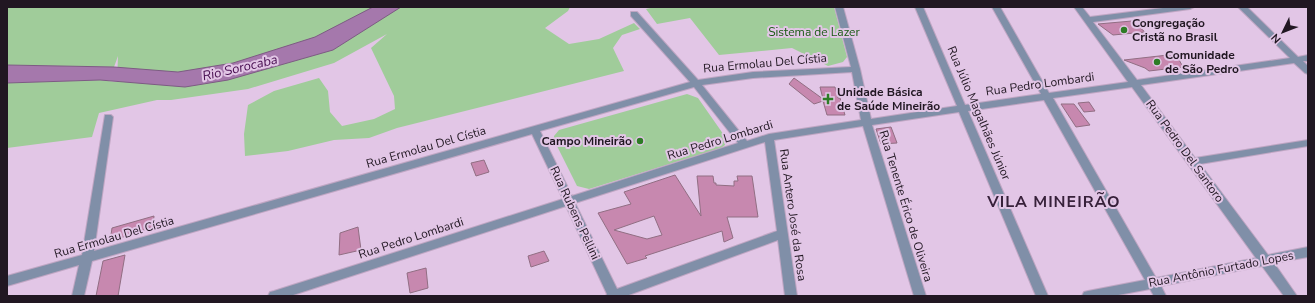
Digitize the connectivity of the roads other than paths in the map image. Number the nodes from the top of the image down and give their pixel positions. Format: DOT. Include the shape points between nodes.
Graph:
graph roads {
  1 [pos="839,7"];
  2 [pos="919,7"];
  3 [pos="996,7"];
  4 [pos="1078,7"];
  5 [pos="1190,7"];
  6 [pos="1242,7"];
  7 [pos="634,14"];
  8 [pos="1088,20"];
  9 [pos="1308,58"];
  10 [pos="1296,60"];
  11 [pos="856,69"];
  12 [pos="1308,71"];
  13 [pos="696,83"];
  14 [pos="1135,83"];
  15 [pos="1046,96"];
  16 [pos="963,108"];
  17 [pos="108,117"];
  18 [pos="867,124"];
  19 [pos="536,130"];
  20 [pos="769,137"];
  21 [pos="1308,143"];
  22 [pos="745,145"];
  23 [pos="1193,162"];
  24 [pos="569,201"];
  25 [pos="782,234"];
  26 [pos="1308,252"];
  27 [pos="88,258"];
  28 [pos="1265,260"];
  29 [pos="7,281"];
  30 [pos="1151,282"];
  31 [pos="78,296"];
  32 [pos="274,296"];
  33 [pos="613,296"];
  34 [pos="791,296"];
  35 [pos="920,296"];
  36 [pos="1042,296"];
  37 [pos="1088,296"];
  38 [pos="1160,296"];
  39 [pos="1291,296"];
  1 -- 11 [label="street, Rua Tenente Érico de Oliveira"];
  2 -- 16 [label="street, Rua Júlio Magalhães Júnior"];
  3 -- 15 [label="street"];
  4 -- 8 [label="street, Rua Pedro Del Santoro"];
  5 -- 8 [label="street"];
  6 -- 10 [label="street"];
  7 -- 13 [label="street"];
  8 -- 14 [label="street, Rua Pedro Del Santoro"];
  9 -- 10 [label="street, Rua Pedro Lombardi"];
  10 -- 12 [label="street"];
  10 -- 14 [label="street, Rua Pedro Lombardi"];
  11 -- 13 [label="street, Rua Ermolau Del Cístia" via="753,75"];
  11 -- 18 [label="street, Rua Tenente Érico de Oliveira"];
  13 -- 19 [label="street, Rua Ermolau Del Cístia"];
  13 -- 22 [label="street"];
  14 -- 15 [label="street, Rua Pedro Lombardi"];
  14 -- 23 [label="street, Rua Pedro Del Santoro"];
  15 -- 16 [label="street, Rua Pedro Lombardi"];
  15 -- 30 [label="street"];
  16 -- 18 [label="street, Rua Pedro Lombardi"];
  16 -- 36 [label="street, Rua Júlio Magalhães Júnior"];
  17 -- 27 [label="street"];
  18 -- 20 [label="street, Rua Pedro Lombardi"];
  18 -- 35 [label="street, Rua Tenente Érico de Oliveira"];
  19 -- 24 [label="street, Rua Rubens Pellini"];
  19 -- 27 [label="street, Rua Ermolau Del Cístia"];
  20 -- 22 [label="street, Rua Pedro Lombardi"];
  20 -- 25 [label="street, Rua Antero José da Rosa"];
  21 -- 23 [label="street"];
  22 -- 24 [label="street, Rua Pedro Lombardi"];
  23 -- 28 [label="street, Rua Pedro Del Santoro"];
  24 -- 32 [label="street, Rua Pedro Lombardi"];
  24 -- 33 [label="street, Rua Rubens Pellini"];
  25 -- 33 [label="street"];
  25 -- 34 [label="street, Rua Antero José da Rosa"];
  26 -- 28 [label="street, Rua Antônio Furtado Lopes"];
  27 -- 29 [label="street, Rua Ermolau Del Cístia"];
  27 -- 31 [label="street"];
  28 -- 30 [label="street, Rua Antônio Furtado Lopes"];
  28 -- 39 [label="street, Rua Pedro Del Santoro"];
  30 -- 37 [label="street, Rua Antônio Furtado Lopes"];
  30 -- 38 [label="street"];
}
